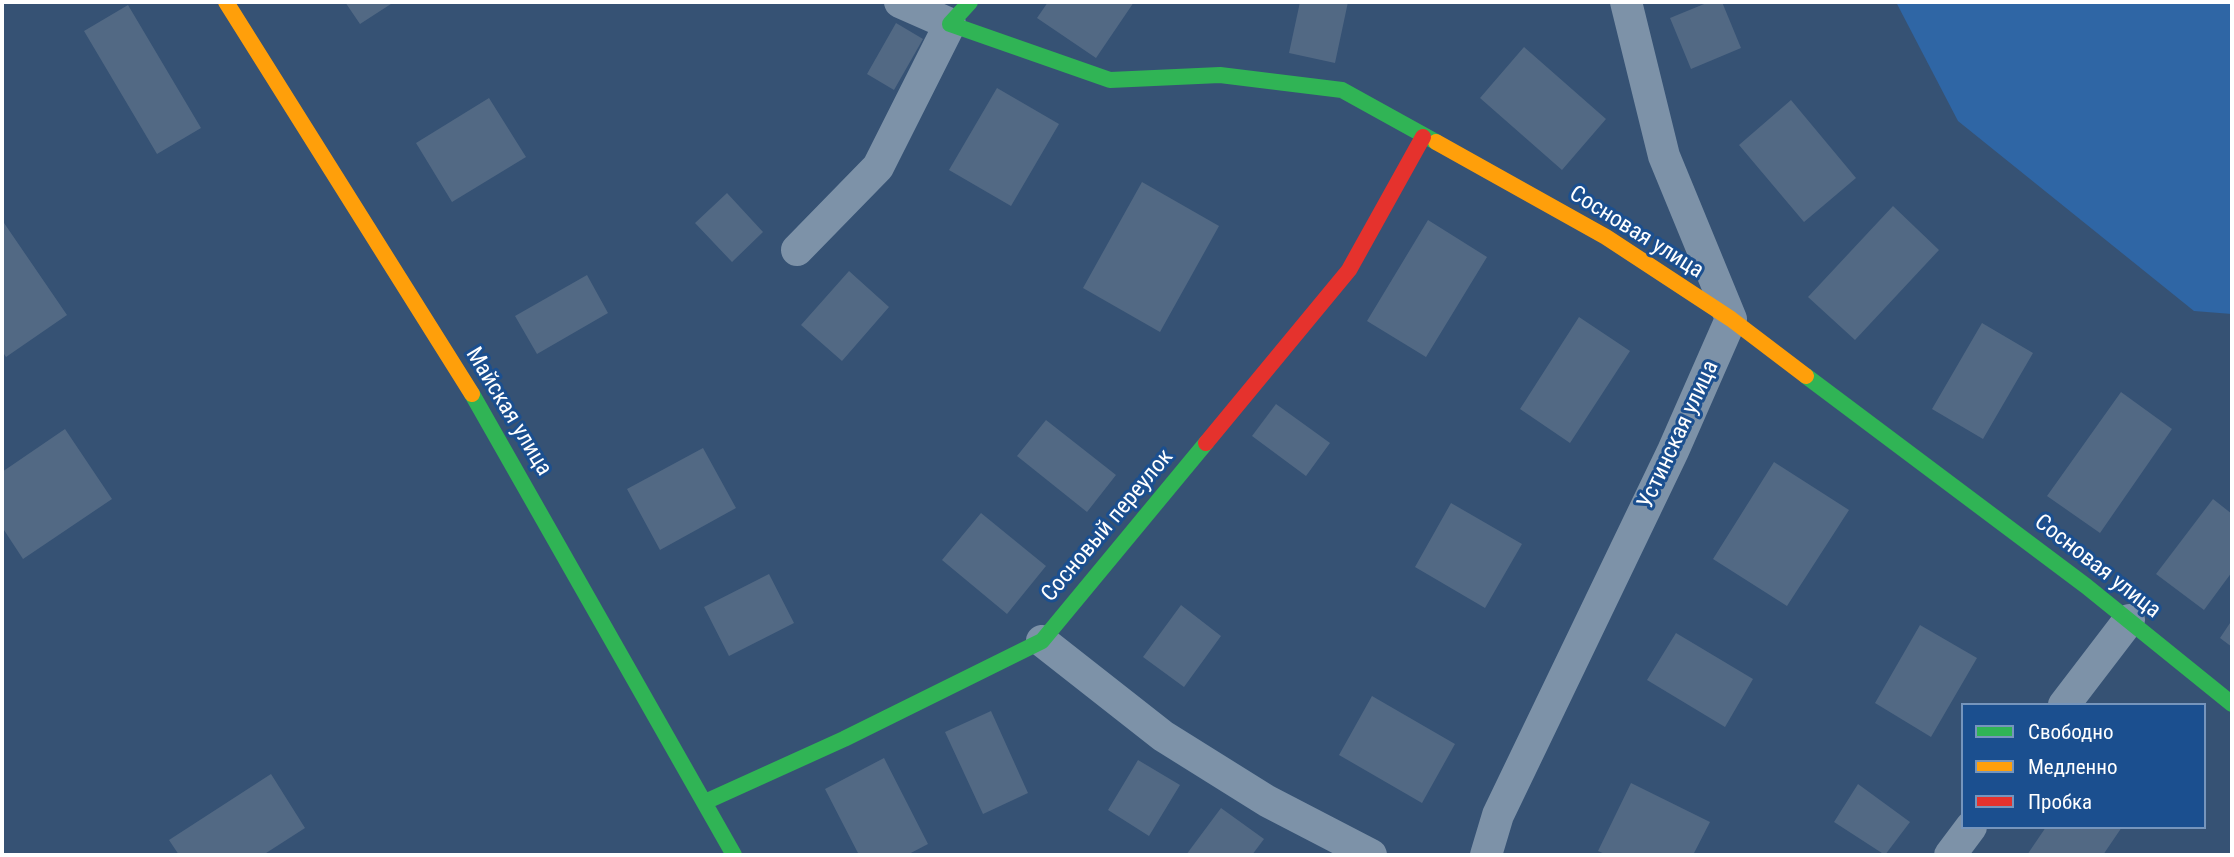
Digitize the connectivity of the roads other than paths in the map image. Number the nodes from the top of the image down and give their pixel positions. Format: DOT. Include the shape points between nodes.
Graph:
graph roads {
  1 [pos="226,2"];
  2 [pos="900,2"];
  3 [pos="1626,2"];
  4 [pos="960,13"];
  5 [pos="1423,137"];
  6 [pos="797,250"];
  7 [pos="1731,319"];
  8 [pos="2129,620"];
  9 [pos="1042,641"];
  10 [pos="2066,703"];
  11 [pos="2232,704"];
  12 [pos="705,802"];
  13 [pos="1970,829"];
  14 [pos="734,855"];
  15 [pos="1371,855"];
  16 [pos="1486,855"];
  17 [pos="1950,855"];
  1 -- 12 [label="street, Майская улица" via="497,434"];
  2 -- 4 [label="street"];
  3 -- 7 [label="street" via="1664,156"];
  4 -- 5 [label="street, Сосновая улица" via="1110,80 1220,75 1342,90"];
  4 -- 6 [label="street" via="878,167"];
  5 -- 7 [label="street, Сосновая улица" via="1606,237"];
  5 -- 9 [label="street, Сосновый переулок" via="1349,270"];
  7 -- 8 [label="street, Сосновая улица"];
  7 -- 16 [label="street, Устинская улица" via="1673,451 1498,815"];
  8 -- 10 [label="street"];
  8 -- 11 [label="street, Сосновая улица"];
  9 -- 12 [label="street, Сосновый переулок"];
  9 -- 15 [label="street" via="1163,736 1267,801"];
  12 -- 14 [label="street, Майская улица"];
  13 -- 17 [label="street"];
}
